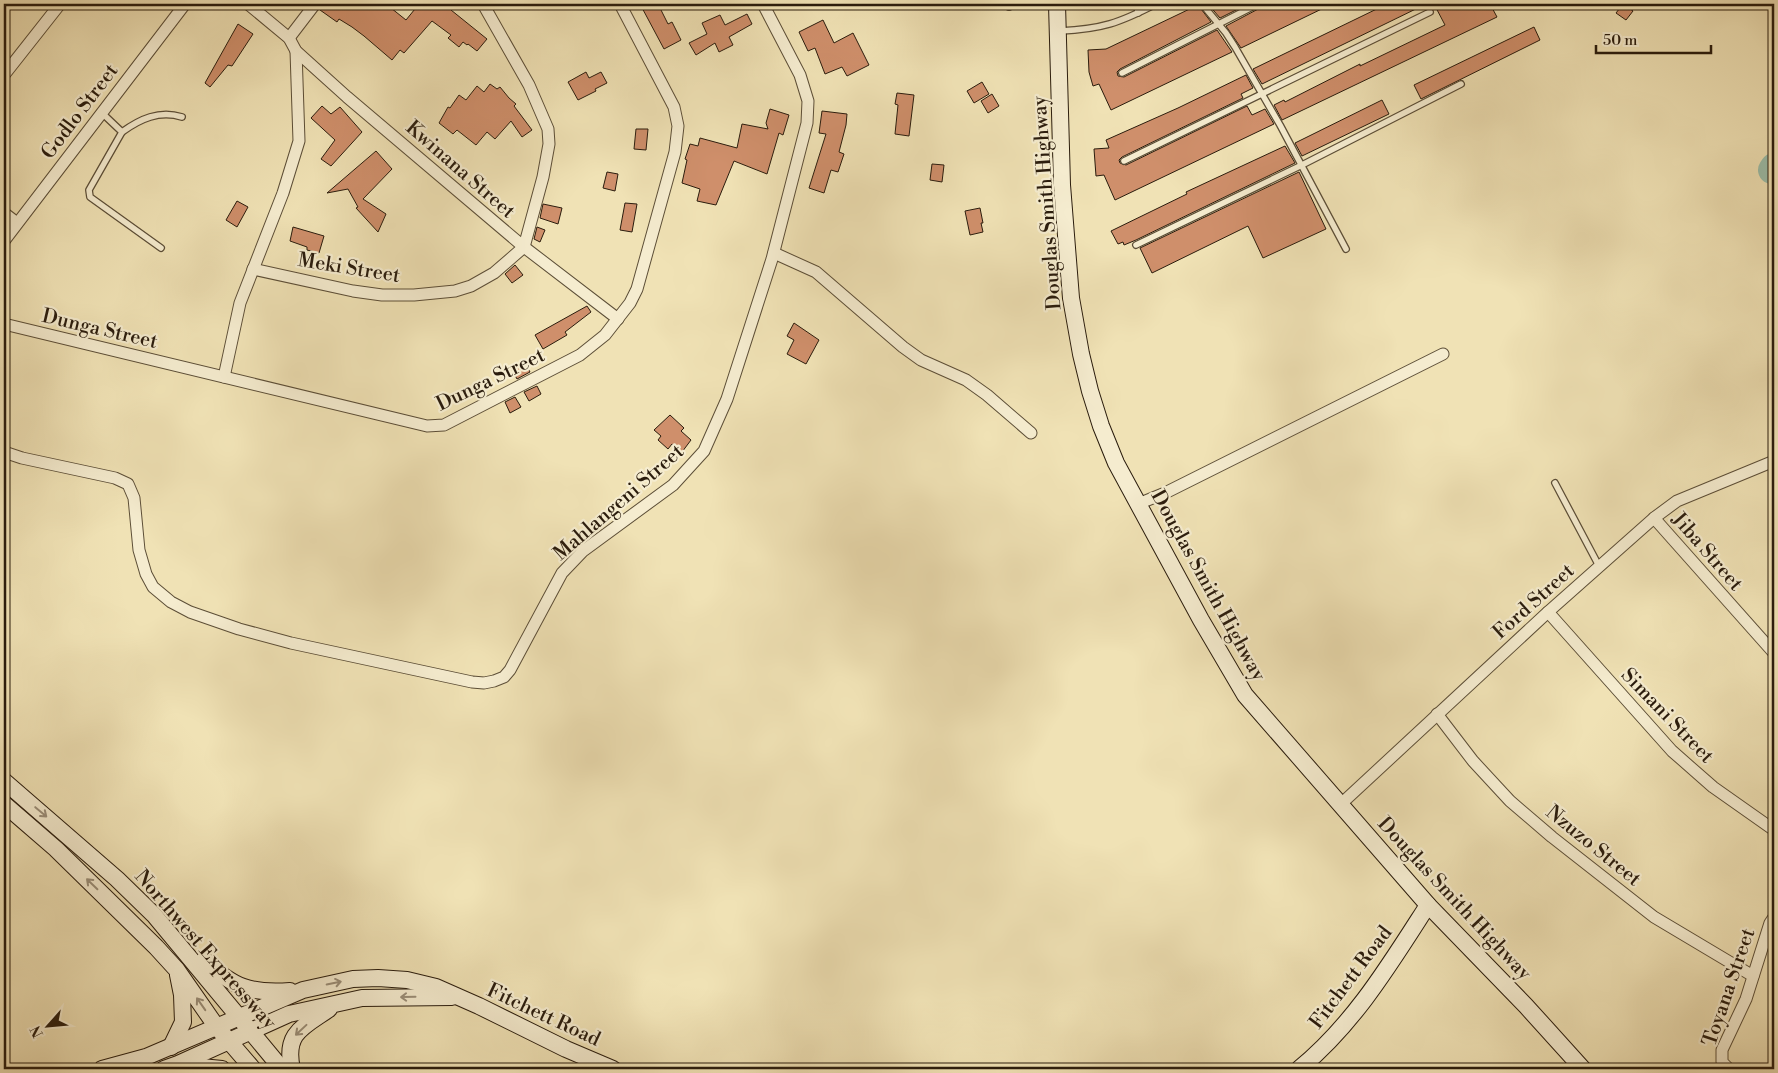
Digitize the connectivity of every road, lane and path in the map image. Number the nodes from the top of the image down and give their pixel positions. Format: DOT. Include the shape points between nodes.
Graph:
graph roads {
  1 [pos="60,4"];
  2 [pos="185,4"];
  3 [pos="248,4"];
  4 [pos="315,4"];
  5 [pos="483,4"];
  6 [pos="620,4"];
  7 [pos="763,4"];
  8 [pos="1058,4"];
  9 [pos="1137,4"];
  10 [pos="1156,4"];
  11 [pos="1202,4"];
  12 [pos="1258,4"];
  13 [pos="1430,12"];
  14 [pos="1138,13"];
  15 [pos="1218,24"];
  16 [pos="1058,31"];
  17 [pos="289,38"];
  18 [pos="296,51"];
  19 [pos="1122,73"];
  20 [pos="4,75"];
  21 [pos="1461,84"];
  22 [pos="1261,94"];
  23 [pos="102,113"];
  24 [pos="182,117"];
  25 [pos="122,132"];
  26 [pos="1124,161"];
  27 [pos="1302,165"];
  28 [pos="4,213"];
  29 [pos="17,224"];
  30 [pos="4,241"];
  31 [pos="1136,246"];
  32 [pos="524,247"];
  33 [pos="161,248"];
  34 [pos="1346,249"];
  35 [pos="774,252"];
  36 [pos="253,269"];
  37 [pos="618,319"];
  38 [pos="4,324"];
  39 [pos="1443,354"];
  40 [pos="224,376"];
  41 [pos="1031,433"];
  42 [pos="4,452"];
  43 [pos="1774,461"];
  44 [pos="1555,483"];
  45 [pos="1141,509"];
  46 [pos="1654,518"];
  47 [pos="1599,566"];
  48 [pos="1548,612"];
  49 [pos="1774,653"];
  50 [pos="1438,714"];
  51 [pos="4,781"];
  52 [pos="4,804"];
  53 [pos="1341,804"];
  54 [pos="1774,830"];
  55 [pos="1428,905"];
  56 [pos="154,915"];
  57 [pos="1773,922"];
  58 [pos="177,970"];
  59 [pos="1752,976"];
  60 [pos="303,990"];
  61 [pos="457,997"];
  62 [pos="335,1004"];
  63 [pos="239,1016"];
  64 [pos="216,1026"];
  65 [pos="250,1030"];
  66 [pos="230,1041"];
  67 [pos="171,1047"];
  68 [pos="171,1067"];
  69 [pos="102,1069"];
  70 [pos="222,1069"];
  71 [pos="253,1069"];
  72 [pos="282,1069"];
  73 [pos="292,1069"];
  74 [pos="613,1069"];
  75 [pos="1299,1069"];
  76 [pos="1583,1069"];
  77 [pos="1729,1069"];
  1 -- 20 [label="street"];
  2 -- 23 [label="street, Godlo Street"];
  3 -- 17 [label="street"];
  4 -- 17 [label="street"];
  5 -- 32 [label="street" via="529,85 548,129 549,144 543,177"];
  6 -- 37 [label="street, Dunga Street" via="674,107 678,126 675,152 640,280 630,303"];
  7 -- 35 [label="street, Mahlangeni Street" via="800,75 808,101 807,123"];
  8 -- 16 [label="street, Douglas Smith Highway"];
  9 -- 14 [label="lane"];
  10 -- 14 [label="lane"];
  11 -- 15 [label="lane"];
  12 -- 15 [label="lane"];
  13 -- 22 [label="lane"];
  14 -- 16 [label="lane" via="1104,26"];
  15 -- 19 [label="lane"];
  15 -- 22 [label="lane"];
  16 -- 45 [label="street, Douglas Smith Highway" via="1062,185 1071,298 1093,400 1116,463"];
  17 -- 18 [label="street, Kwinana Street"];
  18 -- 32 [label="street, Kwinana Street"];
  18 -- 36 [label="street" via="299,141 283,193"];
  21 -- 27 [label="lane"];
  22 -- 26 [label="lane"];
  22 -- 27 [label="lane"];
  23 -- 25 [label="lane"];
  23 -- 29 [label="street, Godlo Street"];
  24 -- 25 [label="lane" via="156,114 138,120"];
  25 -- 33 [label="lane" via="89,190 90,197"];
  27 -- 31 [label="lane"];
  27 -- 34 [label="lane"];
  28 -- 29 [label="street"];
  29 -- 30 [label="street, Godlo Street"];
  32 -- 36 [label="street, Meki Street" via="494,273 471,286 430,294 382,295 353,291"];
  32 -- 37 [label="street, Kwinana Street"];
  35 -- 41 [label="street" via="816,272 903,347 921,360 966,380"];
  35 -- 42 [label="street, Mahlangeni Street" via="727,399 704,451 673,484 583,551 562,573 510,670 494,681 464,680 310,647 190,612 162,596 146,574 139,550 134,498 128,484 115,478"];
  36 -- 40 [label="street" via="240,304"];
  37 -- 40 [label="street, Dunga Street" via="605,336 580,355 438,427"];
  38 -- 40 [label="street, Dunga Street"];
  39 -- 45 [label="street" via="1165,492"];
  43 -- 46 [label="street, Ford Street" via="1677,501"];
  44 -- 47 [label="lane"];
  45 -- 53 [label="street, Douglas Smith Highway" via="1245,694"];
  46 -- 47 [label="street, Ford Street"];
  46 -- 49 [label="street, Jiba Street"];
  47 -- 48 [label="street, Ford Street"];
  48 -- 50 [label="street, Ford Street"];
  48 -- 54 [label="street, Simani Street" via="1672,751 1713,787"];
  50 -- 53 [label="street, Ford Street"];
  50 -- 59 [label="street, Nzuzo Street" via="1473,761 1552,837 1654,917"];
  51 -- 56 [label="street, Northwest Expressway, one-way" via="110,872"];
  58 -- 52 [label="street, Northwest Expressway, one-way" via="56,849"];
  53 -- 55 [label="street, Douglas Smith Highway"];
  55 -- 75 [label="street, Fitchett Road" via="1377,985 1355,1013 1320,1052"];
  55 -- 76 [label="street, Douglas Smith Highway"];
  56 -- 60 [label="street" via="229,982 256,991"];
  56 -- 63 [label="street, Northwest Expressway"];
  57 -- 59 [label="street, Toyana Street"];
  64 -- 58 [label="street, Northwest Expressway, one-way"];
  58 -- 67 [label="street" via="182,995 182,1022"];
  59 -- 77 [label="street, Toyana Street" via="1746,999 1722,1050 1722,1062"];
  60 -- 61 [label="street, Fitchett Road, one-way" via="353,979 378,978 407,980 436,987"];
  60 -- 63 [label="street, Fitchett Road"];
  61 -- 62 [label="street, Fitchett Road, one-way" via="362,998"];
  61 -- 74 [label="street, Fitchett Road"];
  62 -- 65 [label="street, Fitchett Road" via="289,1014"];
  62 -- 73 [label="street, one-way" via="294,1038 290,1045"];
  63 -- 64 [label="street, Fitchett Road"];
  63 -- 65 [label="street, Northwest Expressway"];
  64 -- 66 [label="street, Northwest Expressway"];
  64 -- 67 [label="street, Fitchett Road"];
  65 -- 66 [label="street, Fitchett Road"];
  65 -- 72 [label="street, Northwest Expressway"];
  66 -- 68 [label="street, Fitchett Road"];
  66 -- 71 [label="street, Northwest Expressway"];
  67 -- 69 [label="street, Fitchett Road"];
  68 -- 70 [label="street"];
}
